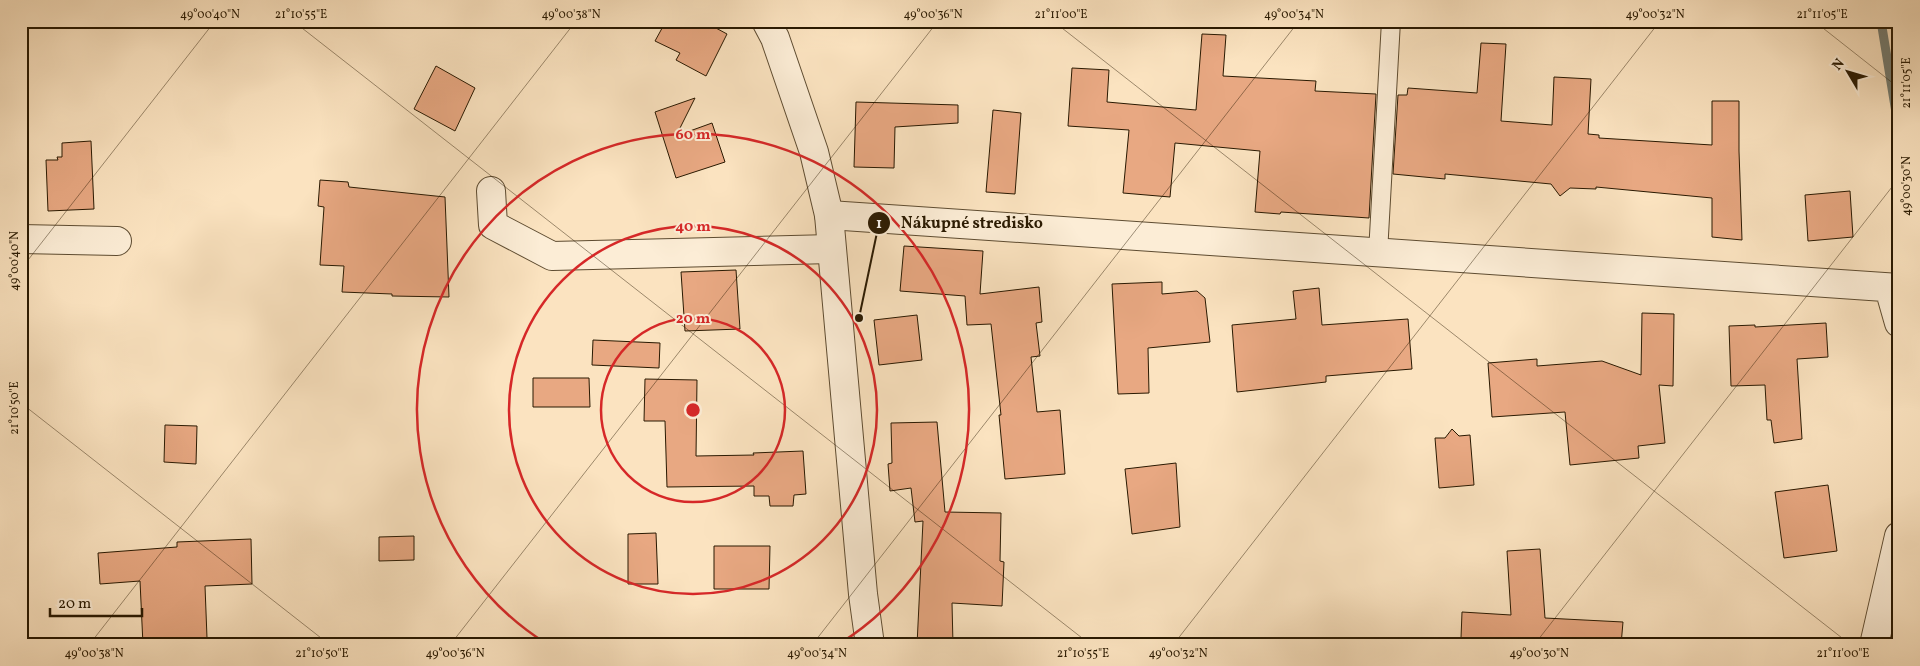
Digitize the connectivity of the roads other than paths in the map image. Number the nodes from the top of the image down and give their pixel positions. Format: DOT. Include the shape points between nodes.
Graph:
graph roads {
  1 [pos="766,21"];
  2 [pos="1391,21"];
  3 [pos="491,190"];
  4 [pos="829,215"];
  5 [pos="21,239"];
  6 [pos="117,240"];
  7 [pos="831,249"];
  8 [pos="1378,253"];
  9 [pos="1894,288"];
  10 [pos="1899,323"];
  11 [pos="1899,536"];
  12 [pos="870,645"];
  13 [pos="1874,645"];
  1 -- 4 [label="street" via="814,152"];
  2 -- 8 [label="lane"];
  3 -- 7 [label="street" via="493,225 552,256"];
  4 -- 7 [label="street"];
  4 -- 8 [label="street"];
  5 -- 6 [label="street"];
  7 -- 12 [label="street"];
  8 -- 9 [label="street"];
  9 -- 10 [label="street"];
  11 -- 13 [label="street"];
}
